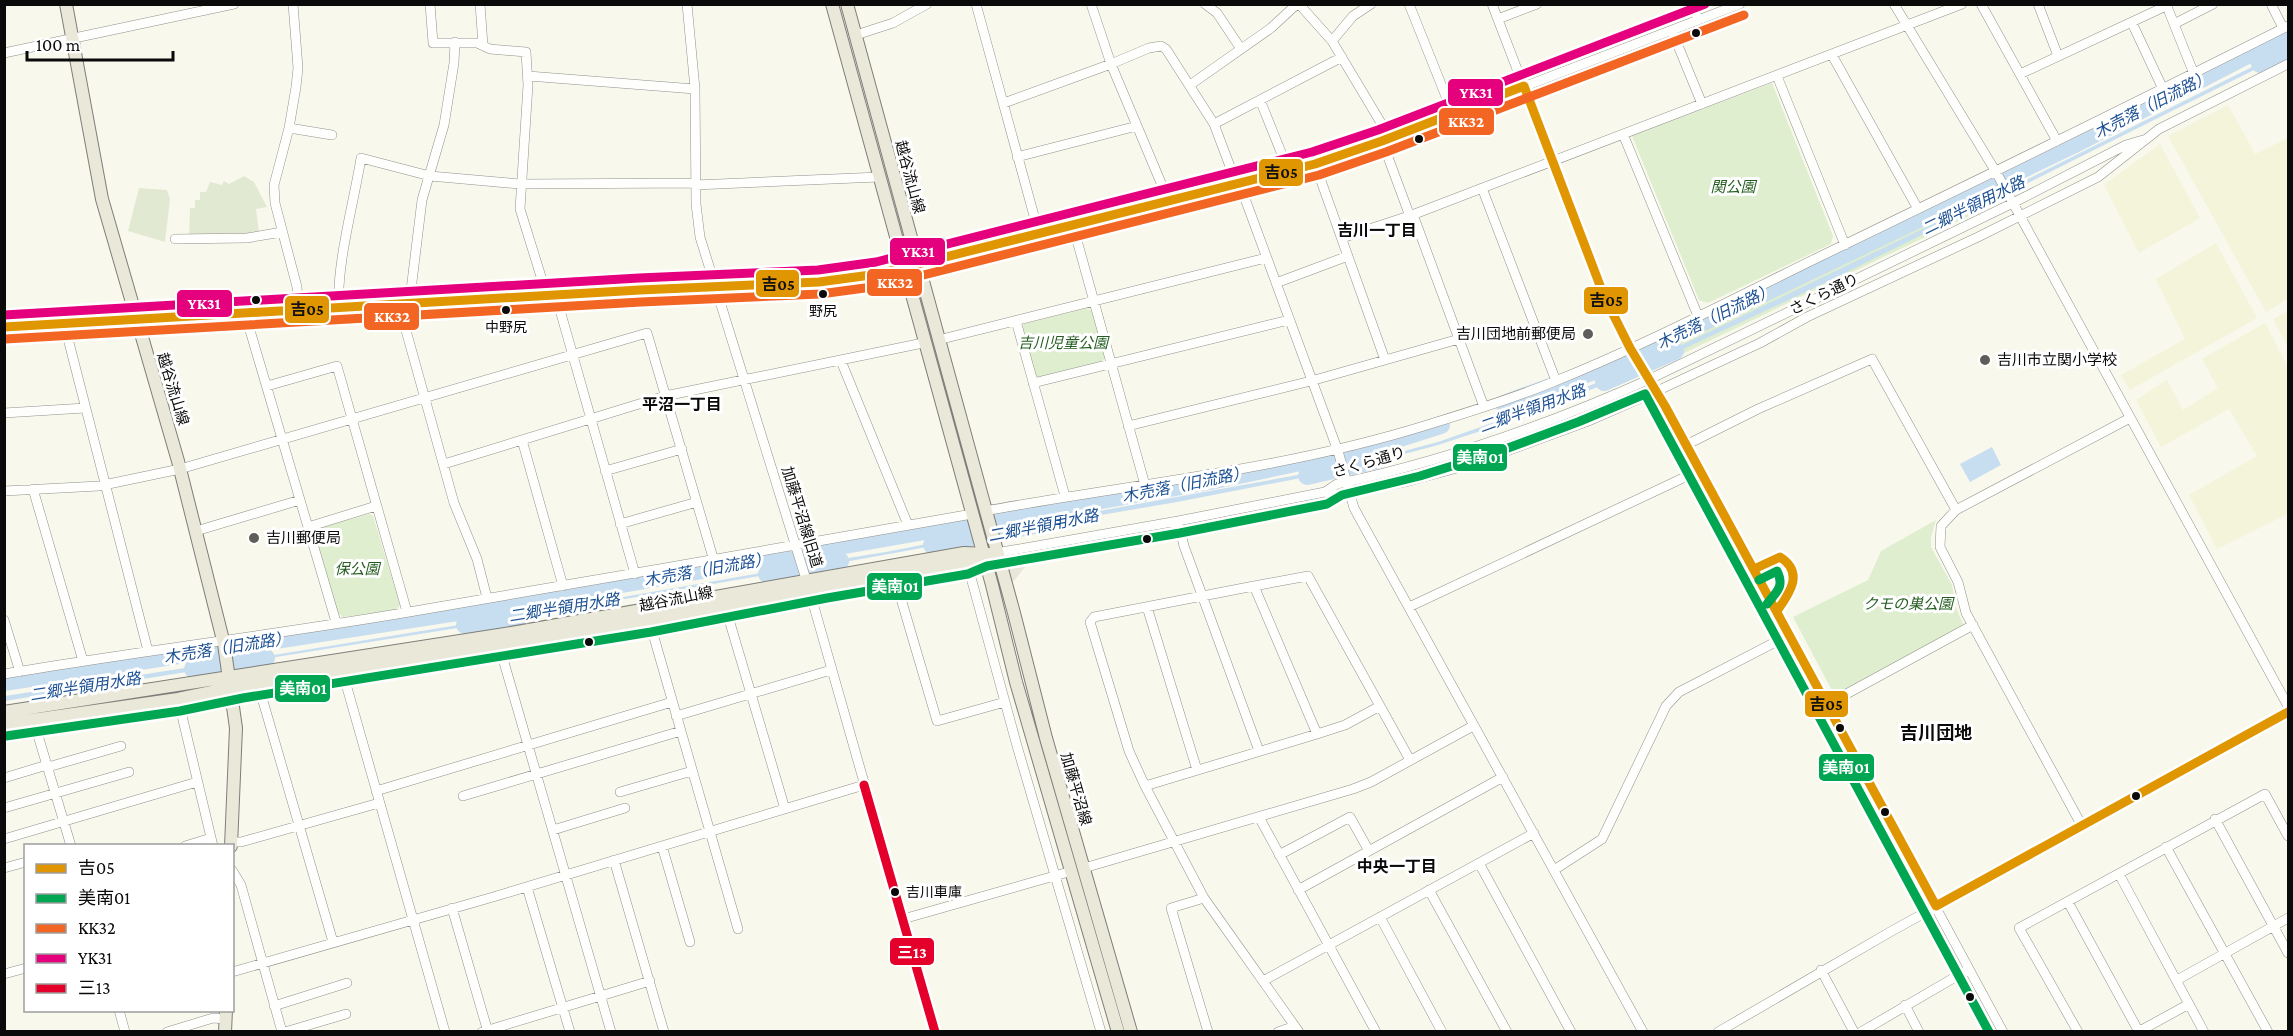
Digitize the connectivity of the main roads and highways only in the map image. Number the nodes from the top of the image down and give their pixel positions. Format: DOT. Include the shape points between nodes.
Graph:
graph roads {
  1 [pos="66,4"];
  2 [pos="832,4"];
  3 [pos="847,4"];
  4 [pos="996,553"];
  5 [pos="983,554"];
  6 [pos="806,580"];
  7 [pos="230,678"];
  8 [pos="4,712"];
  9 [pos="4,724"];
  10 [pos="231,844"];
  11 [pos="1078,870"];
  12 [pos="1118,1032"];
  13 [pos="1131,1032"];
  1 -- 7 [label="main road, 越谷流山線" via="100,189 180,469"];
  2 -- 5 [label="main road, 越谷流山線"];
  3 -- 4 [label="main road, 越谷流山線"];
  4 -- 5 [label="main road, 越谷流山線"];
  4 -- 11 [label="main road, 加藤平沼線"];
  5 -- 6 [label="main road, 越谷流山線" via="964,553"];
  5 -- 6 [label="main road, 越谷流山線" via="966,562 894,575"];
  5 -- 11 [label="main road, 加藤平沼線" via="1034,744"];
  6 -- 7 [label="main road, 越谷流山線"];
  6 -- 7 [label="main road, 越谷流山線" via="725,606 649,620 258,684"];
  7 -- 8 [label="main road"];
  7 -- 9 [label="main road" via="178,699"];
  7 -- 10 [label="main road, 越谷流山線" via="236,728"];
  11 -- 12 [label="main road, 加藤平沼線"];
  11 -- 13 [label="main road, 加藤平沼線"];
}
